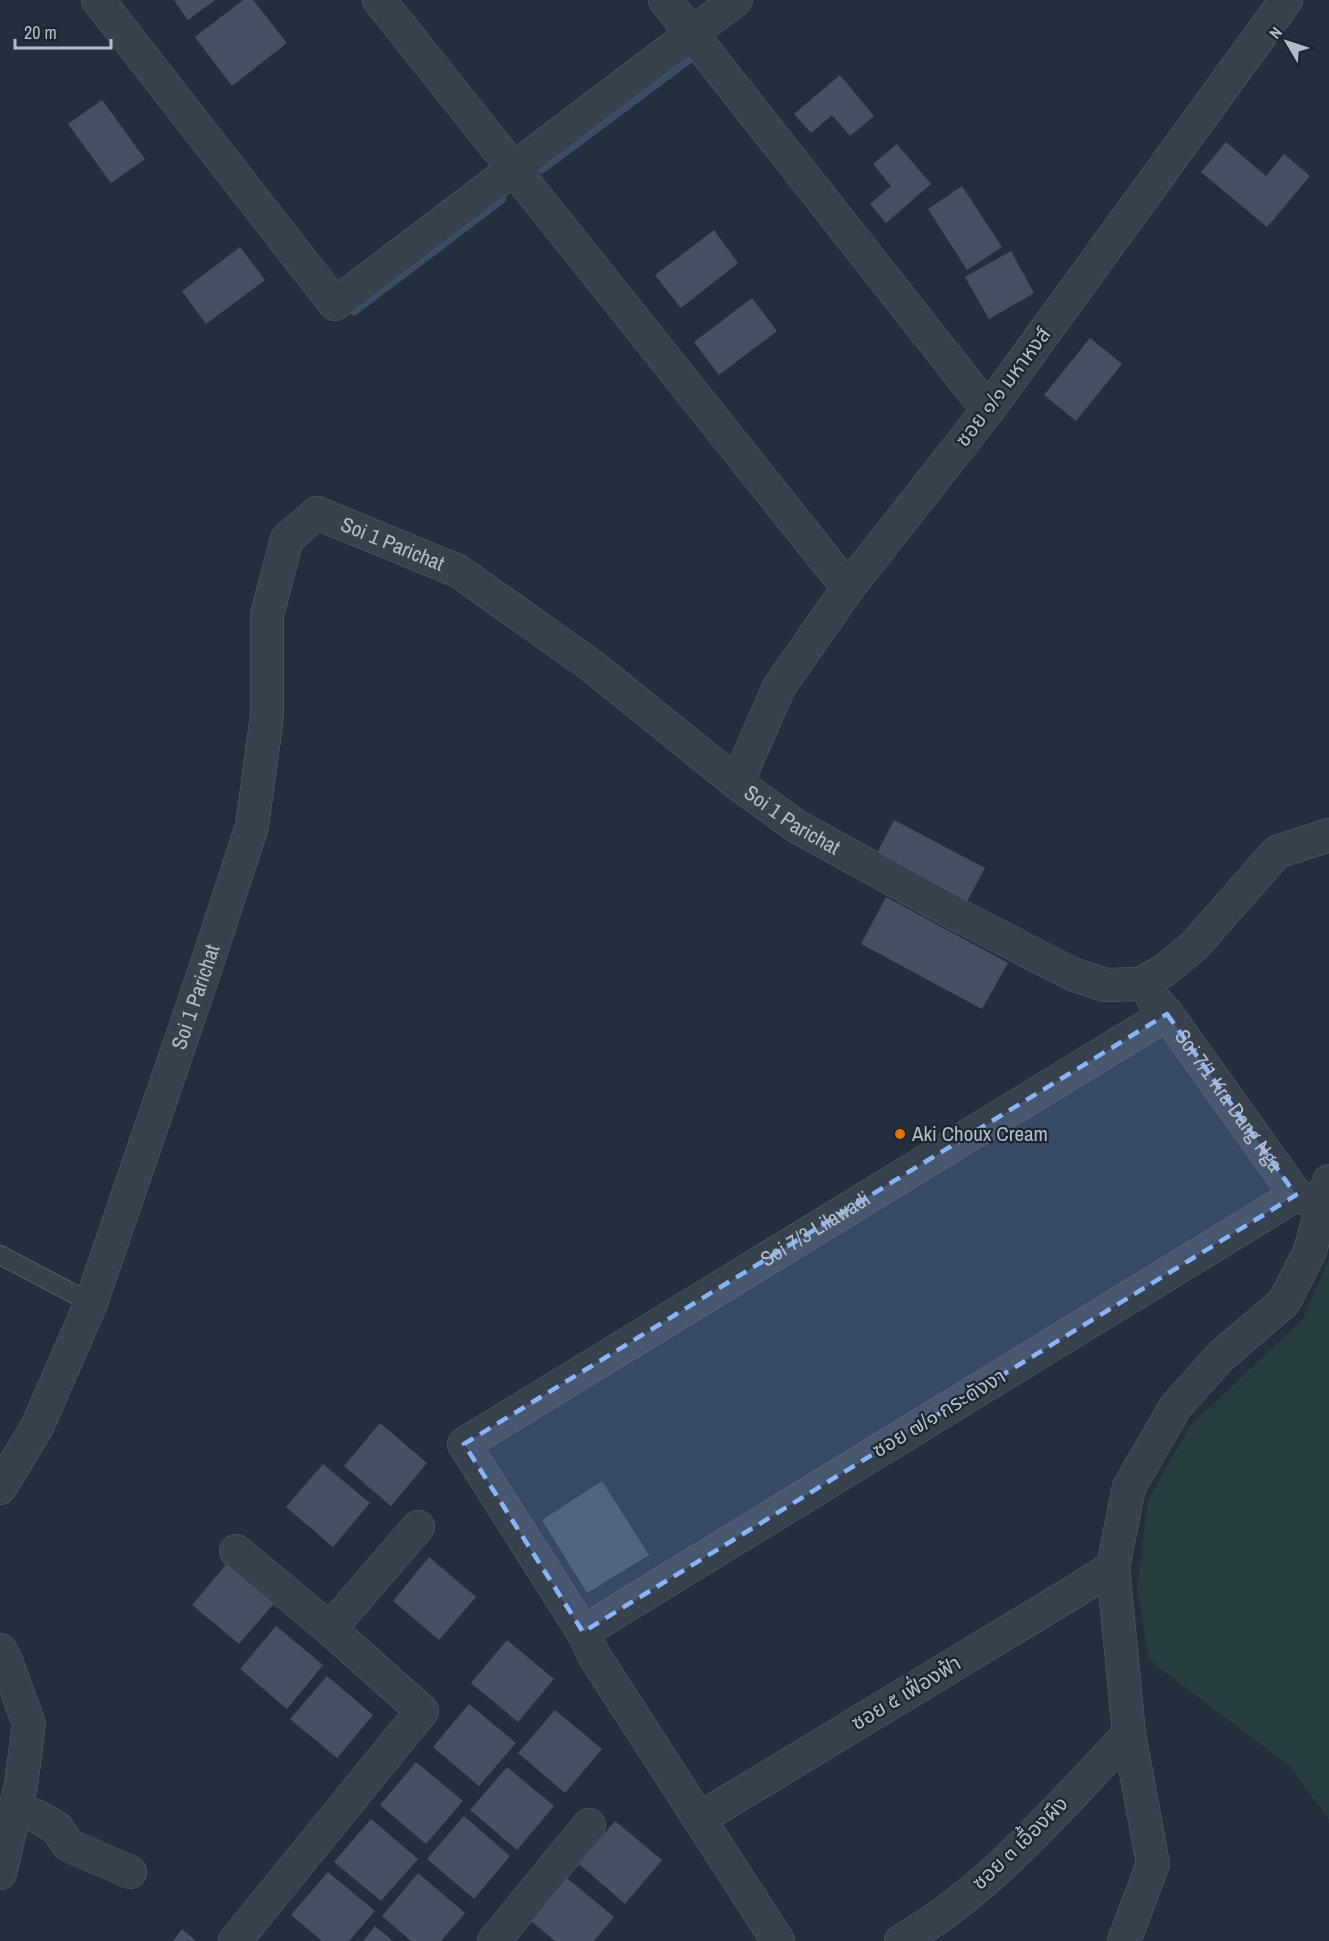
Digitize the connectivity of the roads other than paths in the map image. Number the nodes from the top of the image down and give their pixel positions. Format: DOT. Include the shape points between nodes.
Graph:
graph roads {
  1 [pos="98,0"];
  2 [pos="379,0"];
  3 [pos="665,0"];
  4 [pos="736,0"];
  5 [pos="1286,0"];
  6 [pos="691,34"];
  7 [pos="513,170"];
  8 [pos="988,410"];
  9 [pos="848,588"];
  10 [pos="737,783"];
  11 [pos="1329,835"];
  12 [pos="1141,984"];
  13 [pos="1167,1014"];
  14 [pos="1316,1194"];
  15 [pos="0,1255"];
  16 [pos="91,1303"];
  17 [pos="0,1488"];
  18 [pos="418,1527"];
  19 [pos="236,1551"];
  20 [pos="1113,1567"];
  21 [pos="330,1629"];
  22 [pos="583,1632"];
  23 [pos="0,1650"];
  24 [pos="1130,1734"];
  25 [pos="16,1809"];
  26 [pos="699,1819"];
  27 [pos="590,1825"];
  28 [pos="130,1872"];
  29 [pos="0,1873"];
  30 [pos="235,1941"];
  31 [pos="494,1941"];
  32 [pos="778,1941"];
  33 [pos="901,1941"];
  34 [pos="1124,1941"];
  1 -- 7 [label="street" via="335,304"];
  2 -- 7 [label="street"];
  3 -- 6 [label="street"];
  4 -- 6 [label="street"];
  5 -- 8 [label="street, ซอย ๑/๑ มหาหงส์"];
  6 -- 7 [label="street"];
  6 -- 8 [label="street"];
  7 -- 9 [label="street"];
  8 -- 9 [label="street, ซอย ๑/๑ มหาหงส์"];
  9 -- 10 [label="street, ซอย ๑/๑ มหาหงส์" via="779,687"];
  10 -- 12 [label="street, Soi 1 Parichat" via="796,826 1072,974 1105,985"];
  10 -- 16 [label="street, Soi 1 Parichat" via="592,666 458,571 317,513 287,539 267,615 267,716 252,826"];
  11 -- 12 [label="street" via="1277,852 1194,946"];
  12 -- 13 [label="street, Soi 7/1 Kra Dang Nga"];
  13 -- 14 [label="street, Soi 7/1 Kra Dang Nga"];
  13 -- 22 [label="street, Soi 7/3 Lilawadi" via="464,1444"];
  14 -- 20 [label="street" via="1310,1251 1284,1302 1221,1356 1176,1406 1129,1487"];
  14 -- 22 [label="street, ซอย ๗/๑ กระดังงา"];
  15 -- 16 [label="lane"];
  16 -- 17 [label="street, Soi 1 Parichat" via="37,1427"];
  18 -- 21 [label="street"];
  19 -- 21 [label="street"];
  20 -- 24 [label="street"];
  20 -- 26 [label="street, ซอย ๕ เฟื่องฟ้า"];
  21 -- 30 [label="street" via="422,1711"];
  22 -- 26 [label="street"];
  23 -- 25 [label="street" via="29,1724"];
  24 -- 33 [label="street, ซอย ๓ เอื้องผึง" via="1001,1866 926,1927"];
  24 -- 34 [label="street" via="1153,1864"];
  25 -- 28 [label="street" via="57,1828 74,1848"];
  25 -- 29 [label="street"];
  26 -- 32 [label="street"];
  27 -- 31 [label="street"];
}
